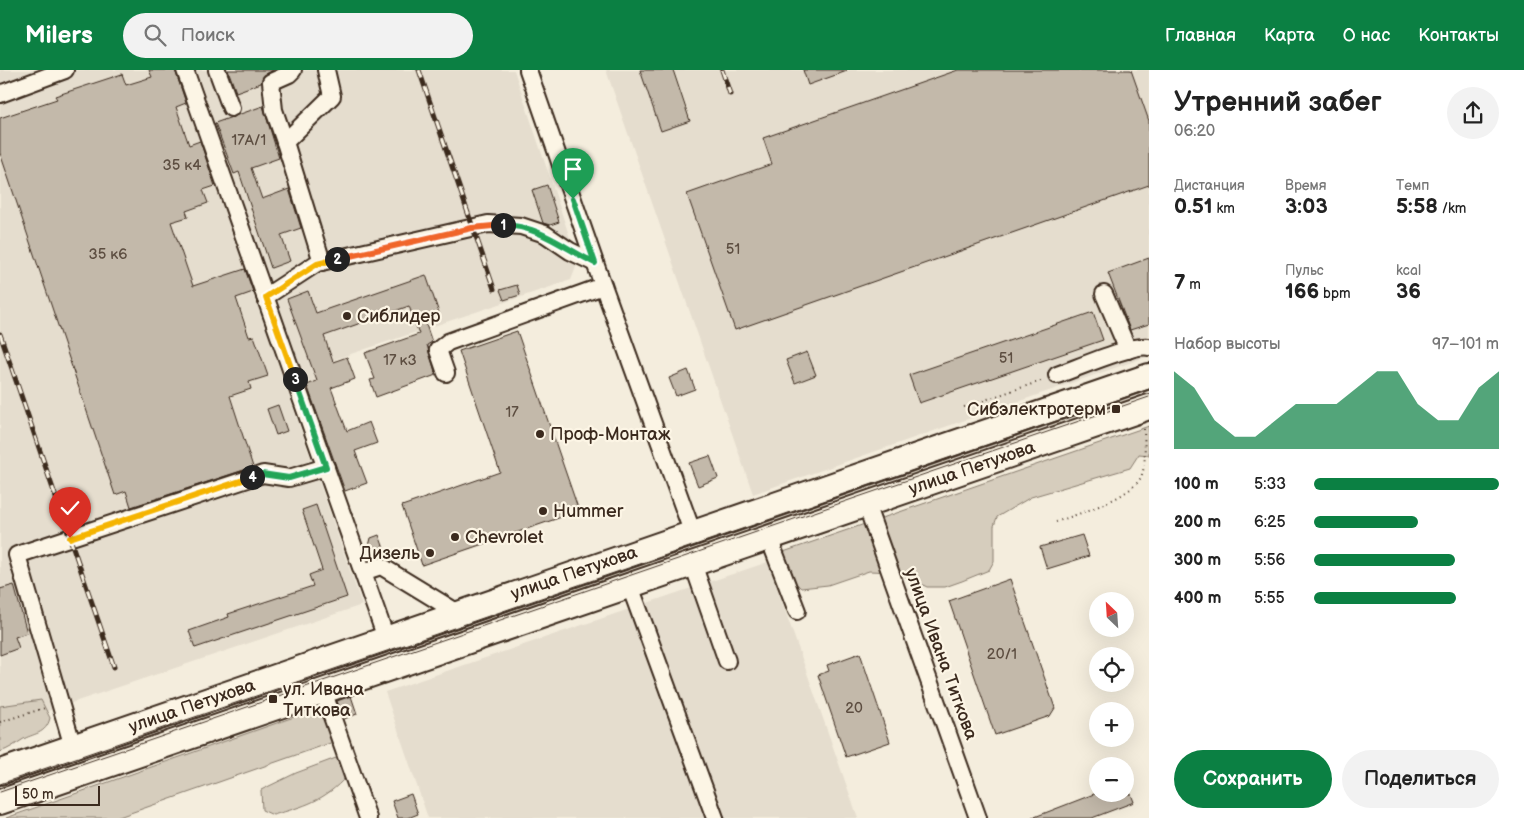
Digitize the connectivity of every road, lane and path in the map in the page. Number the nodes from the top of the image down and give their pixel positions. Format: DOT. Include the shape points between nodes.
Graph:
graph roads {
  1 [pos="65,70"];
  2 [pos="186,70"];
  3 [pos="217,70"];
  4 [pos="293,70"];
  5 [pos="326,70"];
  6 [pos="528,70"];
  7 [pos="0,94"];
  8 [pos="231,108"];
  9 [pos="285,142"];
  10 [pos="322,262"];
  11 [pos="595,263"];
  12 [pos="603,286"];
  13 [pos="1104,294"];
  14 [pos="266,297"];
  15 [pos="1149,347"];
  16 [pos="1128,350"];
  17 [pos="446,373"];
  18 [pos="1057,375"];
  19 [pos="1149,376"];
  20 [pos="964,407"];
  21 [pos="1146,408"];
  22 [pos="326,467"];
  23 [pos="866,504"];
  24 [pos="1056,522"];
  25 [pos="693,534"];
  26 [pos="769,538"];
  27 [pos="693,564"];
  28 [pos="363,572"];
  29 [pos="630,586"];
  30 [pos="797,611"];
  31 [pos="458,613"];
  32 [pos="386,638"];
  33 [pos="727,661"];
  34 [pos="242,688"];
  35 [pos="323,691"];
  36 [pos="45,708"];
  37 [pos="251,716"];
  38 [pos="152,719"];
  39 [pos="0,722"];
  40 [pos="164,746"];
  41 [pos="73,747"];
  42 [pos="0,772"];
  43 [pos="0,802"];
  44 [pos="368,818"];
  45 [pos="715,818"];
  46 [pos="978,818"];
  1 -- 7 [label="street"];
  2 -- 14 [label="street"];
  3 -- 8 [label="street"];
  4 -- 9 [label="street" via="271,82 274,110"];
  5 -- 9 [label="street" via="332,96"];
  6 -- 11 [label="street"];
  9 -- 10 [label="street"];
  10 -- 11 [label="street" via="488,224 521,226 545,234"];
  10 -- 14 [label="street"];
  11 -- 12 [label="street"];
  12 -- 17 [label="street" via="448,342 438,350"];
  12 -- 25 [label="street"];
  13 -- 16 [label="street"];
  14 -- 22 [label="street"];
  15 -- 16 [label="street" via="1143,345"];
  16 -- 18 [label="street"];
  18 -- 20 [label="path"];
  19 -- 25 [label="highway, улица Петухова"];
  21 -- 23 [label="highway, улица Петухова"];
  21 -- 24 [label="path" via="1141,478 1122,496"];
  22 -- 28 [label="street"];
  22 -- 41 [label="street" via="289,478 262,474 17,556"];
  23 -- 26 [label="highway, улица Петухова"];
  23 -- 46 [label="street, улица Ивана Титкова"];
  25 -- 31 [label="highway, улица Петухова"];
  26 -- 27 [label="highway, улица Петухова"];
  26 -- 30 [label="street"];
  27 -- 29 [label="highway, улица Петухова"];
  27 -- 33 [label="street"];
  28 -- 31 [label="street" via="381,566"];
  28 -- 32 [label="street"];
  29 -- 35 [label="highway, улица Петухова"];
  29 -- 45 [label="street"];
  31 -- 32 [label="highway, улица Петухова"];
  32 -- 34 [label="highway, улица Петухова"];
  34 -- 37 [label="highway" via="243,700"];
  34 -- 38 [label="highway, улица Петухова"];
  35 -- 37 [label="highway, улица Петухова"];
  35 -- 44 [label="street"];
  36 -- 39 [label="path"];
  37 -- 40 [label="highway, улица Петухова"];
  38 -- 40 [label="highway" via="161,729"];
  38 -- 41 [label="highway, улица Петухова"];
  40 -- 43 [label="highway, улица Петухова"];
  41 -- 42 [label="highway, улица Петухова"];
}
